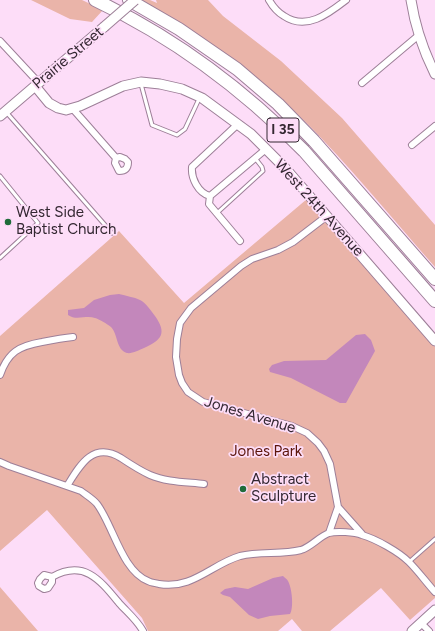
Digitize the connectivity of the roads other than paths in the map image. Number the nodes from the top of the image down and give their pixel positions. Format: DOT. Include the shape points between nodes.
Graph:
graph roads {
  1 [pos="95,0"];
  2 [pos="129,0"];
  3 [pos="135,0"];
  4 [pos="269,0"];
  5 [pos="346,0"];
  6 [pos="411,0"];
  7 [pos="419,35"];
  8 [pos="0,42"];
  9 [pos="435,74"];
  10 [pos="141,82"];
  11 [pos="362,83"];
  12 [pos="37,85"];
  13 [pos="200,97"];
  14 [pos="73,109"];
  15 [pos="3,114"];
  16 [pos="238,124"];
  17 [pos="435,126"];
  18 [pos="412,145"];
  19 [pos="266,149"];
  20 [pos="116,158"];
  21 [pos="255,158"];
  22 [pos="0,176"];
  23 [pos="210,196"];
  24 [pos="216,214"];
  25 [pos="327,216"];
  26 [pos="112,233"];
  27 [pos="240,241"];
  28 [pos="0,258"];
  29 [pos="435,278"];
  30 [pos="435,301"];
  31 [pos="73,337"];
  32 [pos="435,341"];
  33 [pos="0,375"];
  34 [pos="0,462"];
  35 [pos="204,484"];
  36 [pos="67,486"];
  37 [pos="338,507"];
  38 [pos="329,533"];
  39 [pos="362,534"];
  40 [pos="435,539"];
  41 [pos="409,562"];
  42 [pos="52,577"];
  43 [pos="435,592"];
  44 [pos="435,610"];
  45 [pos="421,623"];
  46 [pos="143,631"];
  47 [pos="412,631"];
  48 [pos="428,631"];
  1 -- 30 [label="highway, I 35" via="133,19 188,53 255,105 304,151"];
  2 -- 29 [label="highway, I 35" via="179,29 236,69 278,104"];
  3 -- 12 [label="street, Prairie Street, bridge"];
  4 -- 5 [label="street" via="277,11 296,23 319,19"];
  6 -- 7 [label="street"];
  7 -- 9 [label="street"];
  7 -- 11 [label="street"];
  8 -- 12 [label="street"];
  10 -- 13 [label="street, West 24th Avenue" via="182,88"];
  10 -- 13 [label="lane" via="152,125 177,134 185,129"];
  10 -- 14 [label="street, West 24th Avenue" via="123,86"];
  12 -- 14 [label="street" via="49,103 66,110"];
  12 -- 15 [label="street, Prairie Street"];
  13 -- 16 [label="street, West 24th Avenue"];
  14 -- 20 [label="street"];
  15 -- 26 [label="lane"];
  16 -- 19 [label="street, West 24th Avenue"];
  16 -- 23 [label="street" via="192,167 194,181 207,196"];
  17 -- 18 [label="street"];
  19 -- 21 [label="street"];
  19 -- 25 [label="street, West 24th Avenue"];
  21 -- 23 [label="street"];
  21 -- 24 [label="lane" via="263,171"];
  22 -- 28 [label="lane" via="38,223"];
  23 -- 24 [label="street" via="209,204"];
  24 -- 27 [label="street"];
  25 -- 32 [label="street, West 24th Avenue"];
  25 -- 37 [label="street, Jones Avenue" via="293,242 241,266 191,308 180,323 176,357 182,383 188,392 203,402 292,426 307,433 324,451 330,464"];
  31 -- 33 [label="street" via="28,345 17,350 10,356"];
  34 -- 36 [label="street"];
  35 -- 36 [label="street" via="162,479 119,457 97,452 82,465"];
  36 -- 38 [label="street" via="80,491 96,503 129,564 138,574 147,581 163,585 178,585 192,580 241,556 302,550"];
  37 -- 38 [label="street"];
  37 -- 39 [label="street"];
  38 -- 39 [label="street"];
  39 -- 41 [label="street" via="400,554"];
  40 -- 41 [label="lane"];
  41 -- 43 [label="street"];
  42 -- 46 [label="street" via="76,569 94,576"];
  44 -- 45 [label="street"];
  45 -- 47 [label="street"];
  45 -- 48 [label="street"];
}
